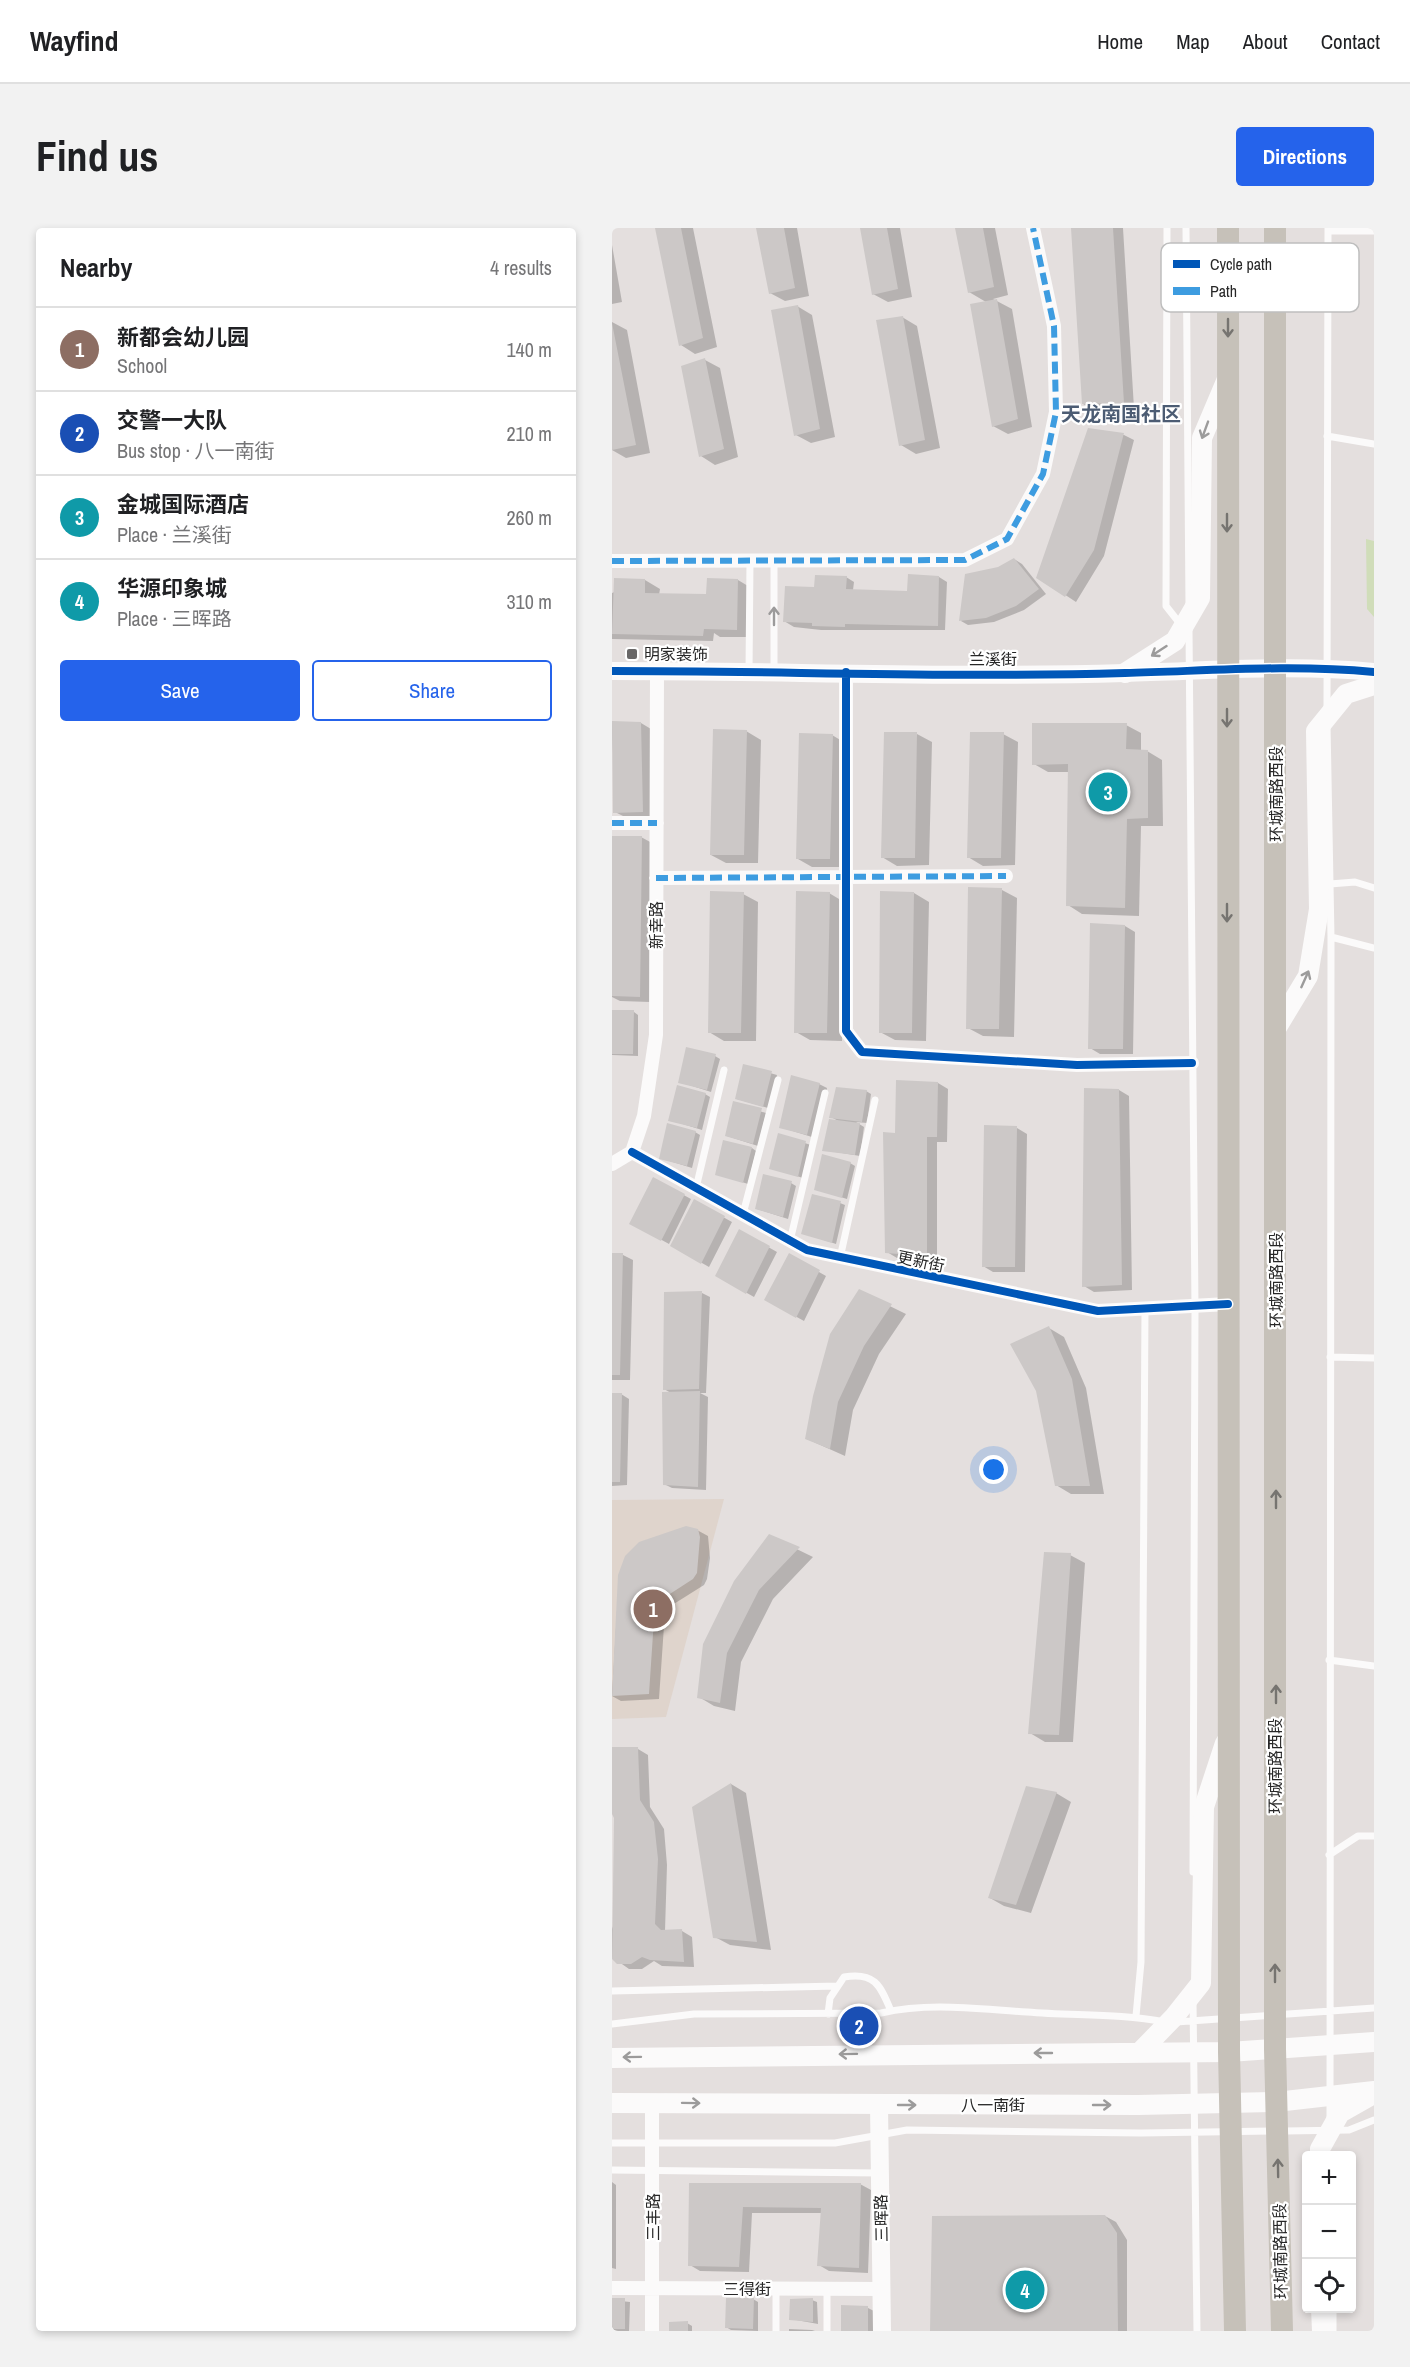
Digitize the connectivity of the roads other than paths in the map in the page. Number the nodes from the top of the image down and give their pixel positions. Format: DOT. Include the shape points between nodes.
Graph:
graph roads {
  1 [pos="1033,228"];
  2 [pos="1167,228"];
  3 [pos="1275,228"];
  4 [pos="1328,229"];
  5 [pos="1374,231"];
  6 [pos="1167,243"];
  7 [pos="1275,243"];
  8 [pos="1167,312"];
  9 [pos="1186,312"];
  10 [pos="1228,312"];
  11 [pos="1275,312"];
  12 [pos="1328,312"];
  13 [pos="1228,376"];
  14 [pos="1327,436"];
  15 [pos="1374,444"];
  16 [pos="612,561"];
  17 [pos="750,561"];
  18 [pos="774,561"];
  19 [pos="1186,623"];
  20 [pos="1276,667"];
  21 [pos="1326,668"];
  22 [pos="1188,669"];
  23 [pos="1227,670"];
  24 [pos="612,671"];
  25 [pos="657,671"];
  26 [pos="750,671"];
  27 [pos="774,672"];
  28 [pos="846,672"];
  29 [pos="1374,672"];
  30 [pos="1125,673"];
  31 [pos="1374,685"];
  32 [pos="1327,718"];
  33 [pos="612,823"];
  34 [pos="657,823"];
  35 [pos="1006,876"];
  36 [pos="846,877"];
  37 [pos="656,878"];
  38 [pos="1330,884"];
  39 [pos="1374,888"];
  40 [pos="1331,937"];
  41 [pos="1374,948"];
  42 [pos="1276,1029"];
  43 [pos="1192,1063"];
  44 [pos="724,1070"];
  45 [pos="778,1080"];
  46 [pos="825,1093"];
  47 [pos="875,1101"];
  48 [pos="632,1152"];
  49 [pos="612,1164"];
  50 [pos="696,1188"];
  51 [pos="743,1214"];
  52 [pos="790,1241"];
  53 [pos="840,1258"];
  54 [pos="1228,1304"];
  55 [pos="1195,1308"];
  56 [pos="1144,1309"];
  57 [pos="1330,1357"];
  58 [pos="1374,1358"];
  59 [pos="1329,1660"];
  60 [pos="1374,1666"];
  61 [pos="1228,1735"];
  62 [pos="1374,1836"];
  63 [pos="1329,1855"];
  64 [pos="1193,1876"];
  65 [pos="1193,1923"];
  66 [pos="837,1986"];
  67 [pos="612,1991"];
  68 [pos="1193,1994"];
  69 [pos="1374,2008"];
  70 [pos="891,2011"];
  71 [pos="1329,2012"];
  72 [pos="828,2014"];
  73 [pos="1275,2015"];
  74 [pos="1136,2016"];
  75 [pos="1228,2019"];
  76 [pos="1193,2021"];
  77 [pos="1169,2023"];
  78 [pos="612,2024"];
  79 [pos="1374,2042"];
  80 [pos="1328,2047"];
  81 [pos="1275,2049"];
  82 [pos="1140,2052"];
  83 [pos="1193,2052"];
  84 [pos="1229,2052"];
  85 [pos="612,2058"];
  86 [pos="1374,2093"];
  87 [pos="1329,2096"];
  88 [pos="652,2102"];
  89 [pos="1276,2102"];
  90 [pos="612,2103"];
  91 [pos="1230,2103"];
  92 [pos="1194,2104"];
  93 [pos="879,2105"];
  94 [pos="1374,2120"];
  95 [pos="1230,2131"];
  96 [pos="1277,2131"];
  97 [pos="1194,2132"];
  98 [pos="879,2134"];
  99 [pos="652,2142"];
  100 [pos="612,2143"];
  101 [pos="1327,2144"];
  102 [pos="612,2170"];
  103 [pos="652,2170"];
  104 [pos="880,2173"];
  105 [pos="612,2288"];
  106 [pos="653,2288"];
  107 [pos="776,2289"];
  108 [pos="827,2289"];
  109 [pos="883,2289"];
  110 [pos="1322,2313"];
  111 [pos="1333,2313"];
  112 [pos="652,2331"];
  113 [pos="776,2331"];
  114 [pos="827,2331"];
  115 [pos="882,2331"];
  116 [pos="1197,2331"];
  117 [pos="1235,2331"];
  118 [pos="1282,2331"];
  119 [pos="1322,2331"];
  120 [pos="1333,2331"];
  1 -- 18 [label="street" via="1054,326 1056,412 1043,474 1007,539 965,560"];
  2 -- 6 [label="lane"];
  3 -- 7 [label="main road, 环城南路西段"];
  4 -- 5 [label="lane"];
  8 -- 19 [label="lane" via="1166,606"];
  9 -- 19 [label="lane"];
  10 -- 13 [label="main road, one-way"];
  11 -- 20 [label="main road, 环城南路西段"];
  12 -- 14 [label="lane"];
  13 -- 19 [label="main road, one-way" via="1202,438 1200,598"];
  13 -- 23 [label="main road, one-way"];
  14 -- 15 [label="lane"];
  14 -- 21 [label="lane"];
  16 -- 17 [label="street"];
  17 -- 18 [label="street"];
  17 -- 26 [label="lane"];
  27 -- 18 [label="lane, one-way"];
  19 -- 22 [label="lane"];
  19 -- 30 [label="main road, one-way" via="1175,641"];
  20 -- 21 [label="street, 兰溪街"];
  20 -- 23 [label="street, 兰溪街"];
  20 -- 42 [label="main road, 环城南路西段"];
  21 -- 29 [label="street, 兰溪街"];
  21 -- 32 [label="lane"];
  22 -- 23 [label="street, 兰溪街"];
  22 -- 30 [label="street, 兰溪街"];
  22 -- 43 [label="lane"];
  23 -- 54 [label="main road, one-way"];
  24 -- 25 [label="street, 兰溪街"];
  25 -- 26 [label="street, 兰溪街"];
  25 -- 34 [label="street, 新幸路"];
  26 -- 27 [label="street, 兰溪街"];
  27 -- 28 [label="street, 兰溪街"];
  28 -- 30 [label="street, 兰溪街"];
  28 -- 36 [label="street"];
  31 -- 32 [label="main road" via="1346,694"];
  32 -- 38 [label="lane"];
  42 -- 32 [label="main road, one-way" via="1308,976 1318,920 1316,731"];
  33 -- 34 [label="street"];
  34 -- 37 [label="street, 新幸路"];
  35 -- 36 [label="street"];
  36 -- 37 [label="street"];
  36 -- 43 [label="street" via="846,1031 862,1052 1077,1065"];
  37 -- 48 [label="street, 新幸路" via="656,1035 644,1116"];
  38 -- 39 [label="lane" via="1355,882"];
  38 -- 40 [label="lane"];
  40 -- 41 [label="lane"];
  40 -- 57 [label="lane"];
  73 -- 42 [label="main road, 环城南路西段, one-way"];
  43 -- 55 [label="lane"];
  44 -- 50 [label="lane"];
  45 -- 51 [label="lane"];
  46 -- 52 [label="lane"];
  47 -- 53 [label="lane"];
  48 -- 49 [label="street"];
  48 -- 50 [label="street, 更新街"];
  50 -- 51 [label="street, 更新街"];
  51 -- 52 [label="street, 更新街"];
  52 -- 53 [label="street, 更新街" via="807,1250"];
  53 -- 56 [label="street, 更新街" via="1098,1311"];
  54 -- 55 [label="street, 更新街"];
  54 -- 61 [label="main road"];
  55 -- 56 [label="street, 更新街"];
  55 -- 64 [label="lane"];
  56 -- 74 [label="lane" via="1141,1950"];
  57 -- 58 [label="lane"];
  57 -- 59 [label="lane"];
  59 -- 60 [label="lane"];
  59 -- 63 [label="lane"];
  61 -- 68 [label="main road" via="1204,1807 1201,1983"];
  61 -- 75 [label="main road"];
  62 -- 63 [label="lane" via="1358,1836"];
  63 -- 71 [label="lane"];
  65 -- 68 [label="lane"];
  66 -- 67 [label="lane"];
  66 -- 70 [label="lane" via="844,1977 870,1977 884,1993"];
  66 -- 72 [label="lane"];
  68 -- 76 [label="lane"];
  68 -- 77 [label="main road"];
  69 -- 71 [label="lane"];
  70 -- 72 [label="lane"];
  70 -- 74 [label="lane" via="963,2006"];
  71 -- 73 [label="lane"];
  71 -- 80 [label="lane"];
  72 -- 78 [label="lane" via="694,2014"];
  73 -- 75 [label="lane"];
  73 -- 81 [label="main road, 环城南路西段"];
  74 -- 77 [label="lane"];
  75 -- 76 [label="lane"];
  75 -- 84 [label="main road"];
  76 -- 77 [label="lane"];
  76 -- 83 [label="lane"];
  77 -- 82 [label="main road"];
  79 -- 80 [label="main road"];
  80 -- 81 [label="main road"];
  80 -- 87 [label="lane"];
  81 -- 84 [label="main road"];
  81 -- 89 [label="main road, 环城南路西段"];
  82 -- 83 [label="main road"];
  82 -- 85 [label="main road, one-way"];
  83 -- 84 [label="main road"];
  83 -- 92 [label="lane"];
  84 -- 91 [label="main road"];
  86 -- 87 [label="main road, 八一南街"];
  86 -- 101 [label="main road" via="1340,2113"];
  87 -- 89 [label="main road, 八一南街"];
  87 -- 101 [label="lane"];
  88 -- 90 [label="main road, 八一南街"];
  88 -- 93 [label="main road, 八一南街, one-way"];
  88 -- 99 [label="street, 三丰路"];
  89 -- 91 [label="main road, 八一南街"];
  89 -- 96 [label="main road, 环城南路西段"];
  91 -- 92 [label="main road, 八一南街"];
  91 -- 95 [label="main road"];
  93 -- 92 [label="main road, 八一南街, one-way"];
  92 -- 97 [label="lane"];
  93 -- 98 [label="street, 三晖路"];
  94 -- 101 [label="lane"];
  95 -- 96 [label="lane"];
  95 -- 97 [label="lane"];
  95 -- 117 [label="main road"];
  96 -- 101 [label="lane"];
  118 -- 96 [label="main road, 环城南路西段, one-way"];
  97 -- 98 [label="lane" via="907,2130"];
  97 -- 116 [label="lane"];
  98 -- 99 [label="lane" via="835,2143"];
  98 -- 104 [label="street, 三晖路"];
  99 -- 100 [label="lane"];
  99 -- 103 [label="street, 三丰路"];
  102 -- 103 [label="lane"];
  103 -- 104 [label="lane"];
  103 -- 106 [label="street, 三丰路"];
  104 -- 109 [label="street, 三晖路"];
  105 -- 106 [label="street, 三得街"];
  106 -- 107 [label="street, 三得街"];
  106 -- 112 [label="street, 三丰路"];
  107 -- 108 [label="street, 三得街"];
  107 -- 113 [label="lane"];
  108 -- 109 [label="street, 三得街"];
  108 -- 114 [label="lane"];
  109 -- 115 [label="street, 三晖路"];
  110 -- 119 [label="main road"];
  111 -- 120 [label="lane"];
}
